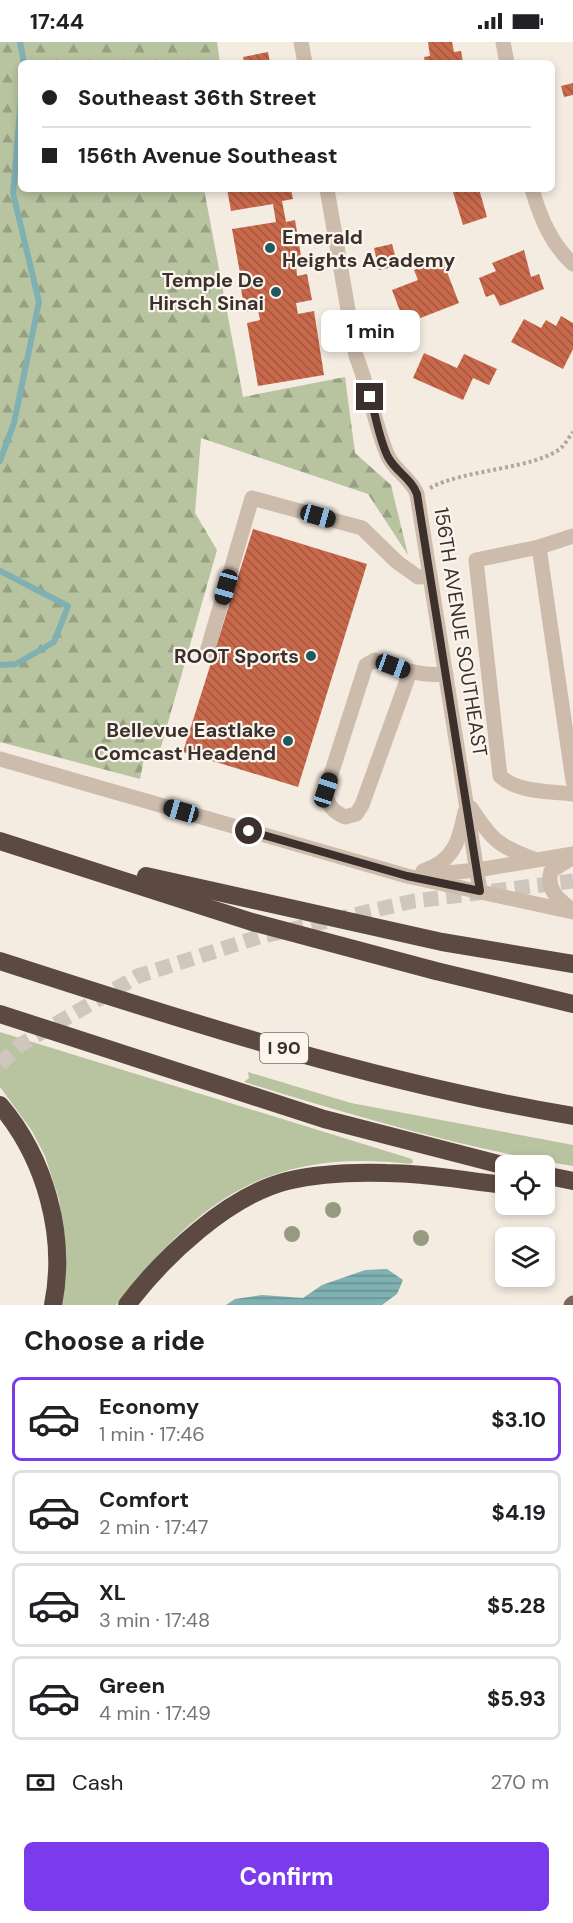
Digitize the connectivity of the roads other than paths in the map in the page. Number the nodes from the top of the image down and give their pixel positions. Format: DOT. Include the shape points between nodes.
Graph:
graph roads {
  1 [pos="301,42"];
  2 [pos="503,42"];
  3 [pos="304,60"];
  4 [pos="506,60"];
  5 [pos="328,192"];
  6 [pos="533,192"];
  7 [pos="573,264"];
  8 [pos="573,536"];
  9 [pos="539,547"];
  10 [pos="430,576"];
  11 [pos="206,655"];
  12 [pos="410,672"];
  13 [pos="446,674"];
  14 [pos="0,759"];
  15 [pos="573,781"];
  16 [pos="573,794"];
  17 [pos="467,803"];
  18 [pos="0,841"];
  19 [pos="39,853"];
  20 [pos="573,855"];
  21 [pos="535,860"];
  22 [pos="477,870"];
  23 [pos="407,876"];
  24 [pos="480,891"];
  25 [pos="573,911"];
  26 [pos="0,961"];
  27 [pos="573,964"];
  28 [pos="573,1004"];
  29 [pos="0,1014"];
  30 [pos="0,1105"];
  31 [pos="573,1116"];
  32 [pos="495,1163"];
  33 [pos="555,1177"];
  34 [pos="573,1181"];
  35 [pos="495,1184"];
  36 [pos="555,1189"];
  37 [pos="573,1190"];
  38 [pos="53,1305"];
  39 [pos="127,1305"];
  1 -- 3 [label="street"];
  2 -- 4 [label="street"];
  5 -- 10 [label="street, 156TH AVENUE SOUTHEAST" via="356,356 387,455 417,494"];
  6 -- 7 [label="street" via="550,236"];
  8 -- 9 [label="street"];
  9 -- 15 [label="street"];
  9 -- 16 [label="street" via="476,560 500,776 520,787"];
  10 -- 11 [label="street" via="418,577 411,572 363,528 252,498"];
  10 -- 13 [label="street, 156TH AVENUE SOUTHEAST"];
  12 -- 12 [label="street" via="362,805 356,814 345,817 336,813 329,806 326,790 366,665 375,660"];
  12 -- 13 [label="street"];
  13 -- 17 [label="street, 156TH AVENUE SOUTHEAST"];
  14 -- 23 [label="street"];
  17 -- 21 [label="street" via="488,834 505,849"];
  17 -- 22 [label="street, 156TH AVENUE SOUTHEAST"];
  17 -- 23 [label="street" via="458,844 449,857"];
  18 -- 19 [label="highway"];
  19 -- 27 [label="highway" via="442,942"];
  19 -- 28 [label="highway" via="252,922"];
  20 -- 21 [label="street"];
  20 -- 25 [label="street" via="551,871 548,881 554,895"];
  21 -- 22 [label="street"];
  22 -- 23 [label="street"];
  22 -- 24 [label="street, 156TH AVENUE SOUTHEAST"];
  23 -- 24 [label="street"];
  24 -- 25 [label="street"];
  26 -- 31 [label="highway, I 90" via="326,1061"];
  29 -- 32 [label="highway" via="324,1119"];
  30 -- 38 [label="highway" via="18,1126 37,1162 51,1207 56,1250"];
  33 -- 34 [label="highway"];
  35 -- 39 [label="highway" via="390,1173 339,1173 286,1182 246,1199 209,1222 172,1253"];
  36 -- 37 [label="highway"];
}
